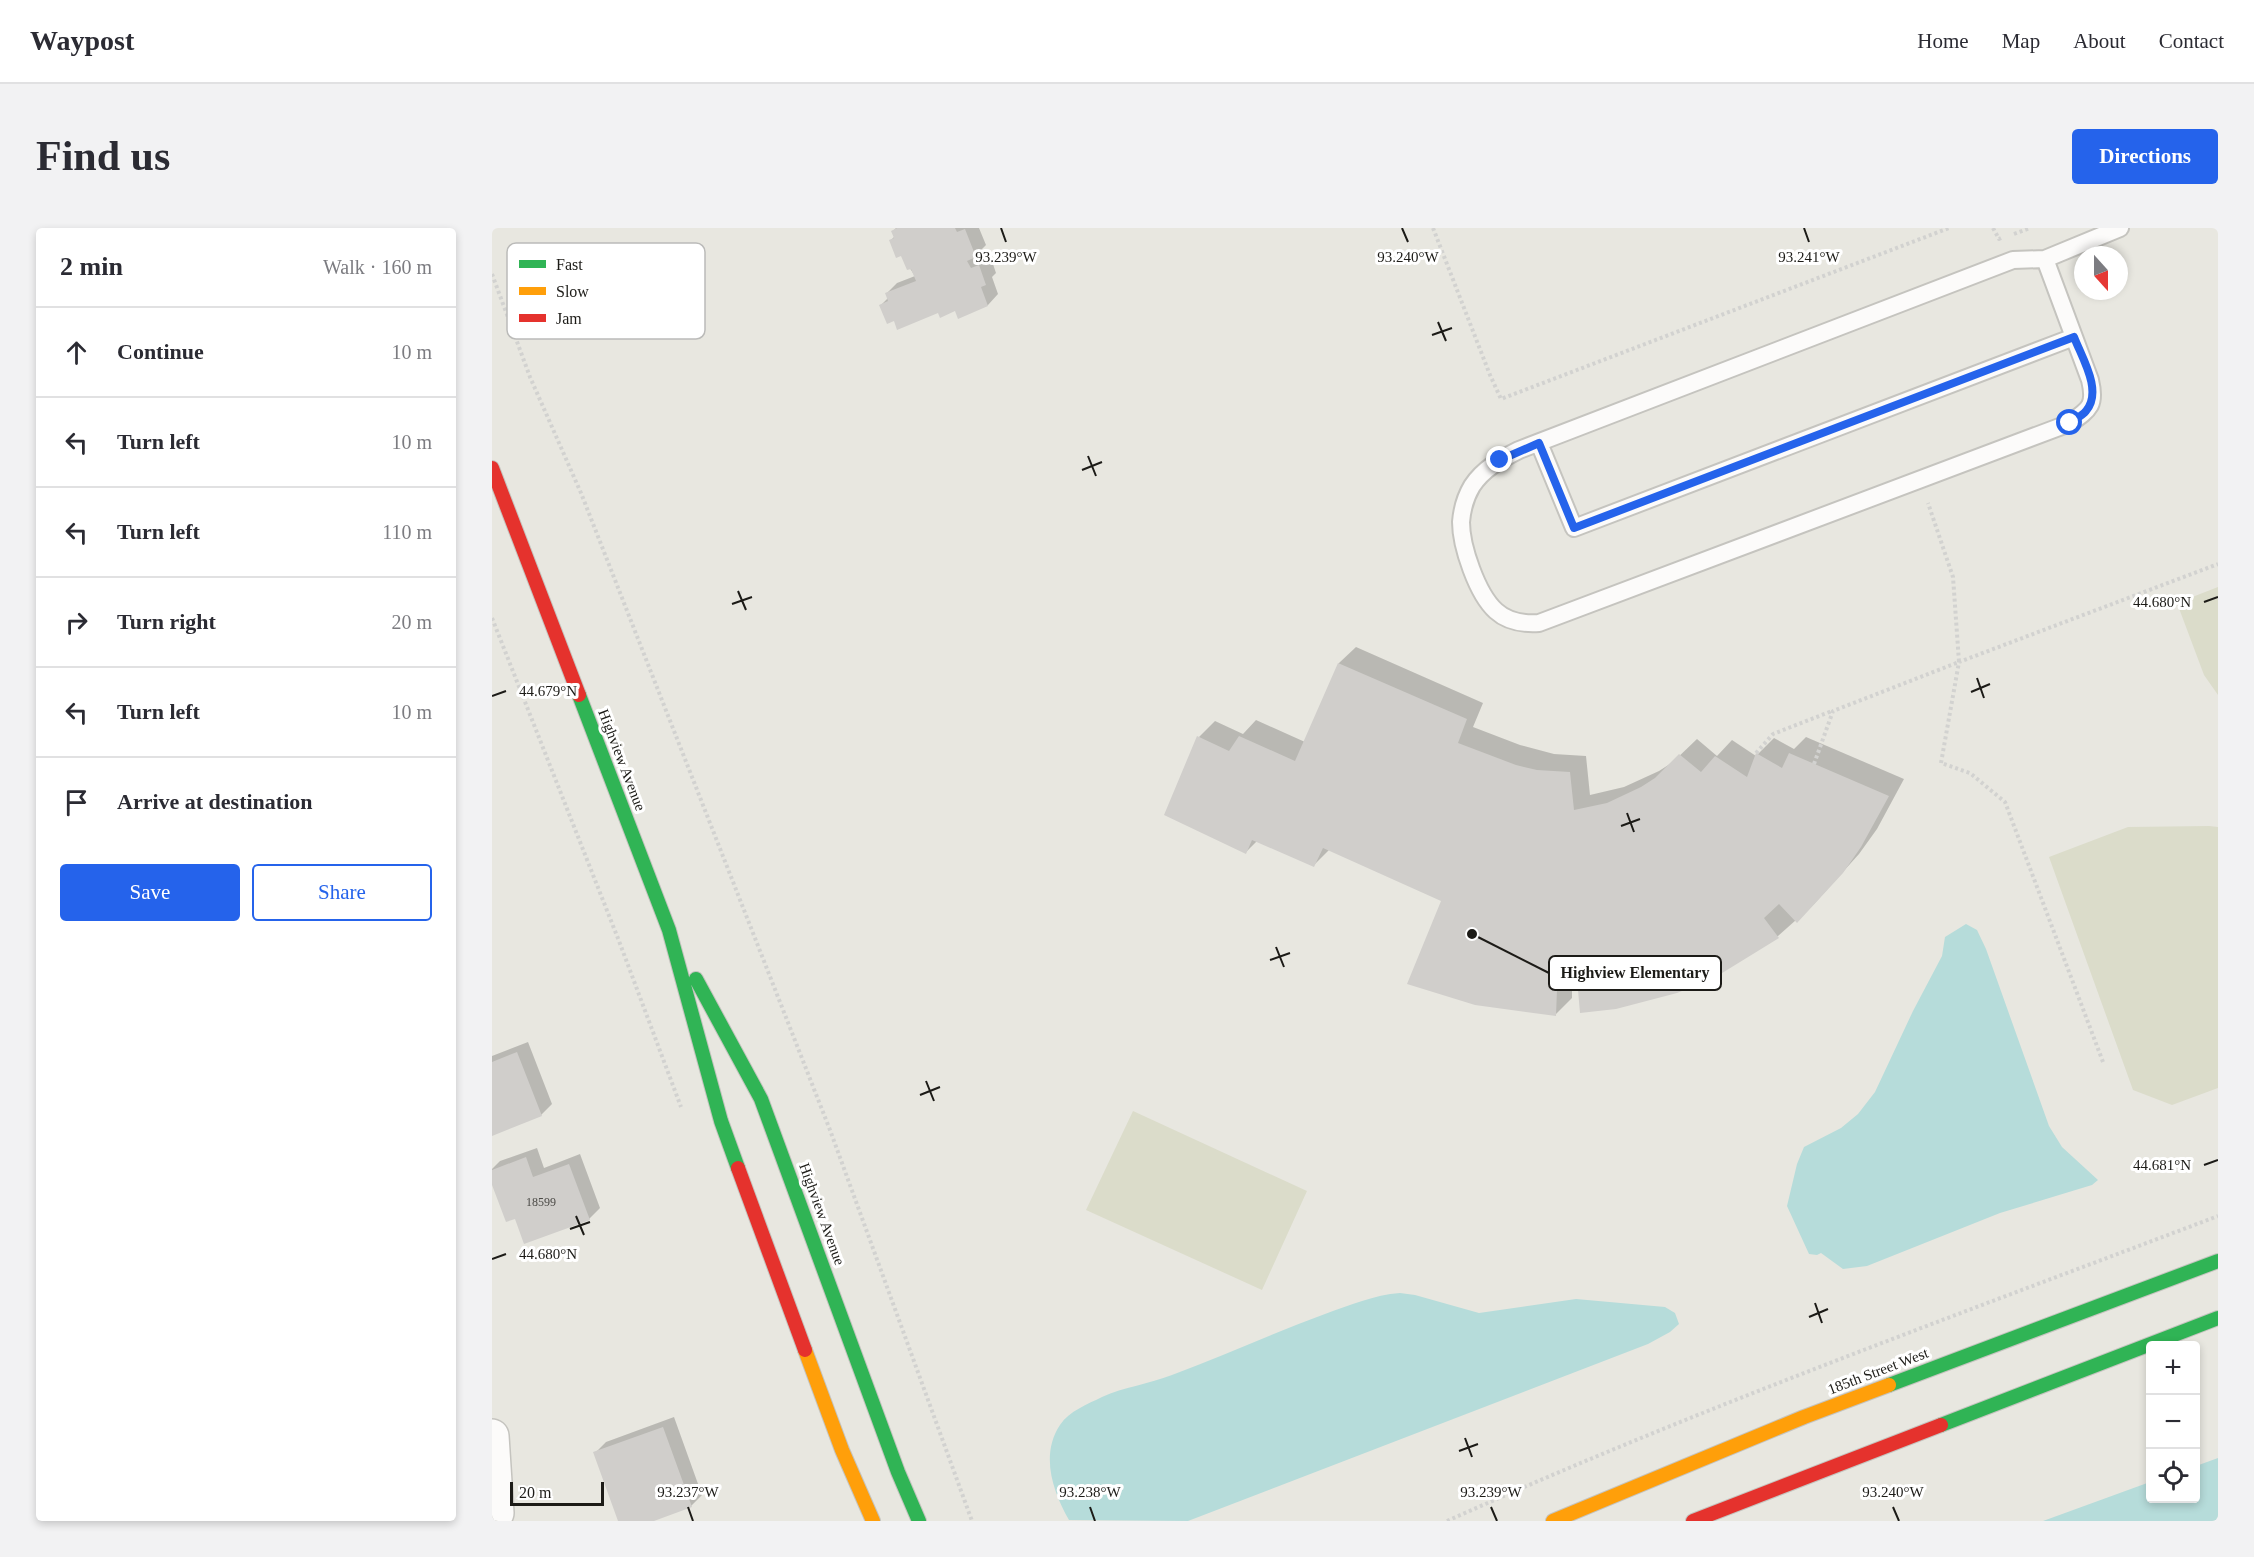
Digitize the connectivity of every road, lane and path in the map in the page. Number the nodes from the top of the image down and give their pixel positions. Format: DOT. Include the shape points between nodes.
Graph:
graph roads {
  1 [pos="1433,228"];
  2 [pos="1949,228"];
  3 [pos="2120,228"];
  4 [pos="2044,258"];
  5 [pos="492,274"];
  6 [pos="507,314"];
  7 [pos="2074,337"];
  8 [pos="516,339"];
  9 [pos="1539,443"];
  10 [pos="492,468"];
  11 [pos="1920,479"];
  12 [pos="2218,564"];
  13 [pos="492,618"];
  14 [pos="1959,662"];
  15 [pos="1833,711"];
  16 [pos="1756,753"];
  17 [pos="1814,764"];
  18 [pos="669,930"];
  19 [pos="2103,1062"];
  20 [pos="684,1115"];
  21 [pos="2218,1216"];
  22 [pos="2218,1261"];
  23 [pos="2218,1318"];
  24 [pos="492,1436"];
  25 [pos="497,1513"];
  26 [pos="873,1521"];
  27 [pos="919,1521"];
  28 [pos="972,1521"];
  29 [pos="1447,1521"];
  30 [pos="1553,1521"];
  31 [pos="1693,1521"];
  1 -- 2 [label="path" via="1501,399"];
  3 -- 4 [label="lane"];
  4 -- 7 [label="lane"];
  4 -- 9 [label="lane" via="2013,260"];
  5 -- 6 [label="path"];
  7 -- 9 [label="lane" via="1574,528"];
  7 -- 11 [label="lane" via="2094,396 2086,411 2070,423"];
  8 -- 28 [label="path" via="581,493 830,1130"];
  9 -- 11 [label="lane" via="1500,460 1485,472 1472,486 1461,521 1463,543 1484,595 1495,611 1522,624 1560,617"];
  10 -- 18 [label="street, Highview Avenue"];
  11 -- 14 [label="path" via="1953,577"];
  12 -- 14 [label="path"];
  13 -- 20 [label="path"];
  14 -- 15 [label="path"];
  14 -- 19 [label="path" via="1941,763 1970,773 2005,802"];
  15 -- 16 [label="path" via="1773,734"];
  15 -- 17 [label="path"];
  18 -- 26 [label="street, Highview Avenue" via="721,1121 842,1450"];
  18 -- 27 [label="street, Highview Avenue" via="761,1099"];
  21 -- 29 [label="path" via="1808,1372"];
  22 -- 30 [label="street, 185th Street West" via="1812,1414"];
  23 -- 31 [label="street"];
  24 -- 25 [label="street"];
}
